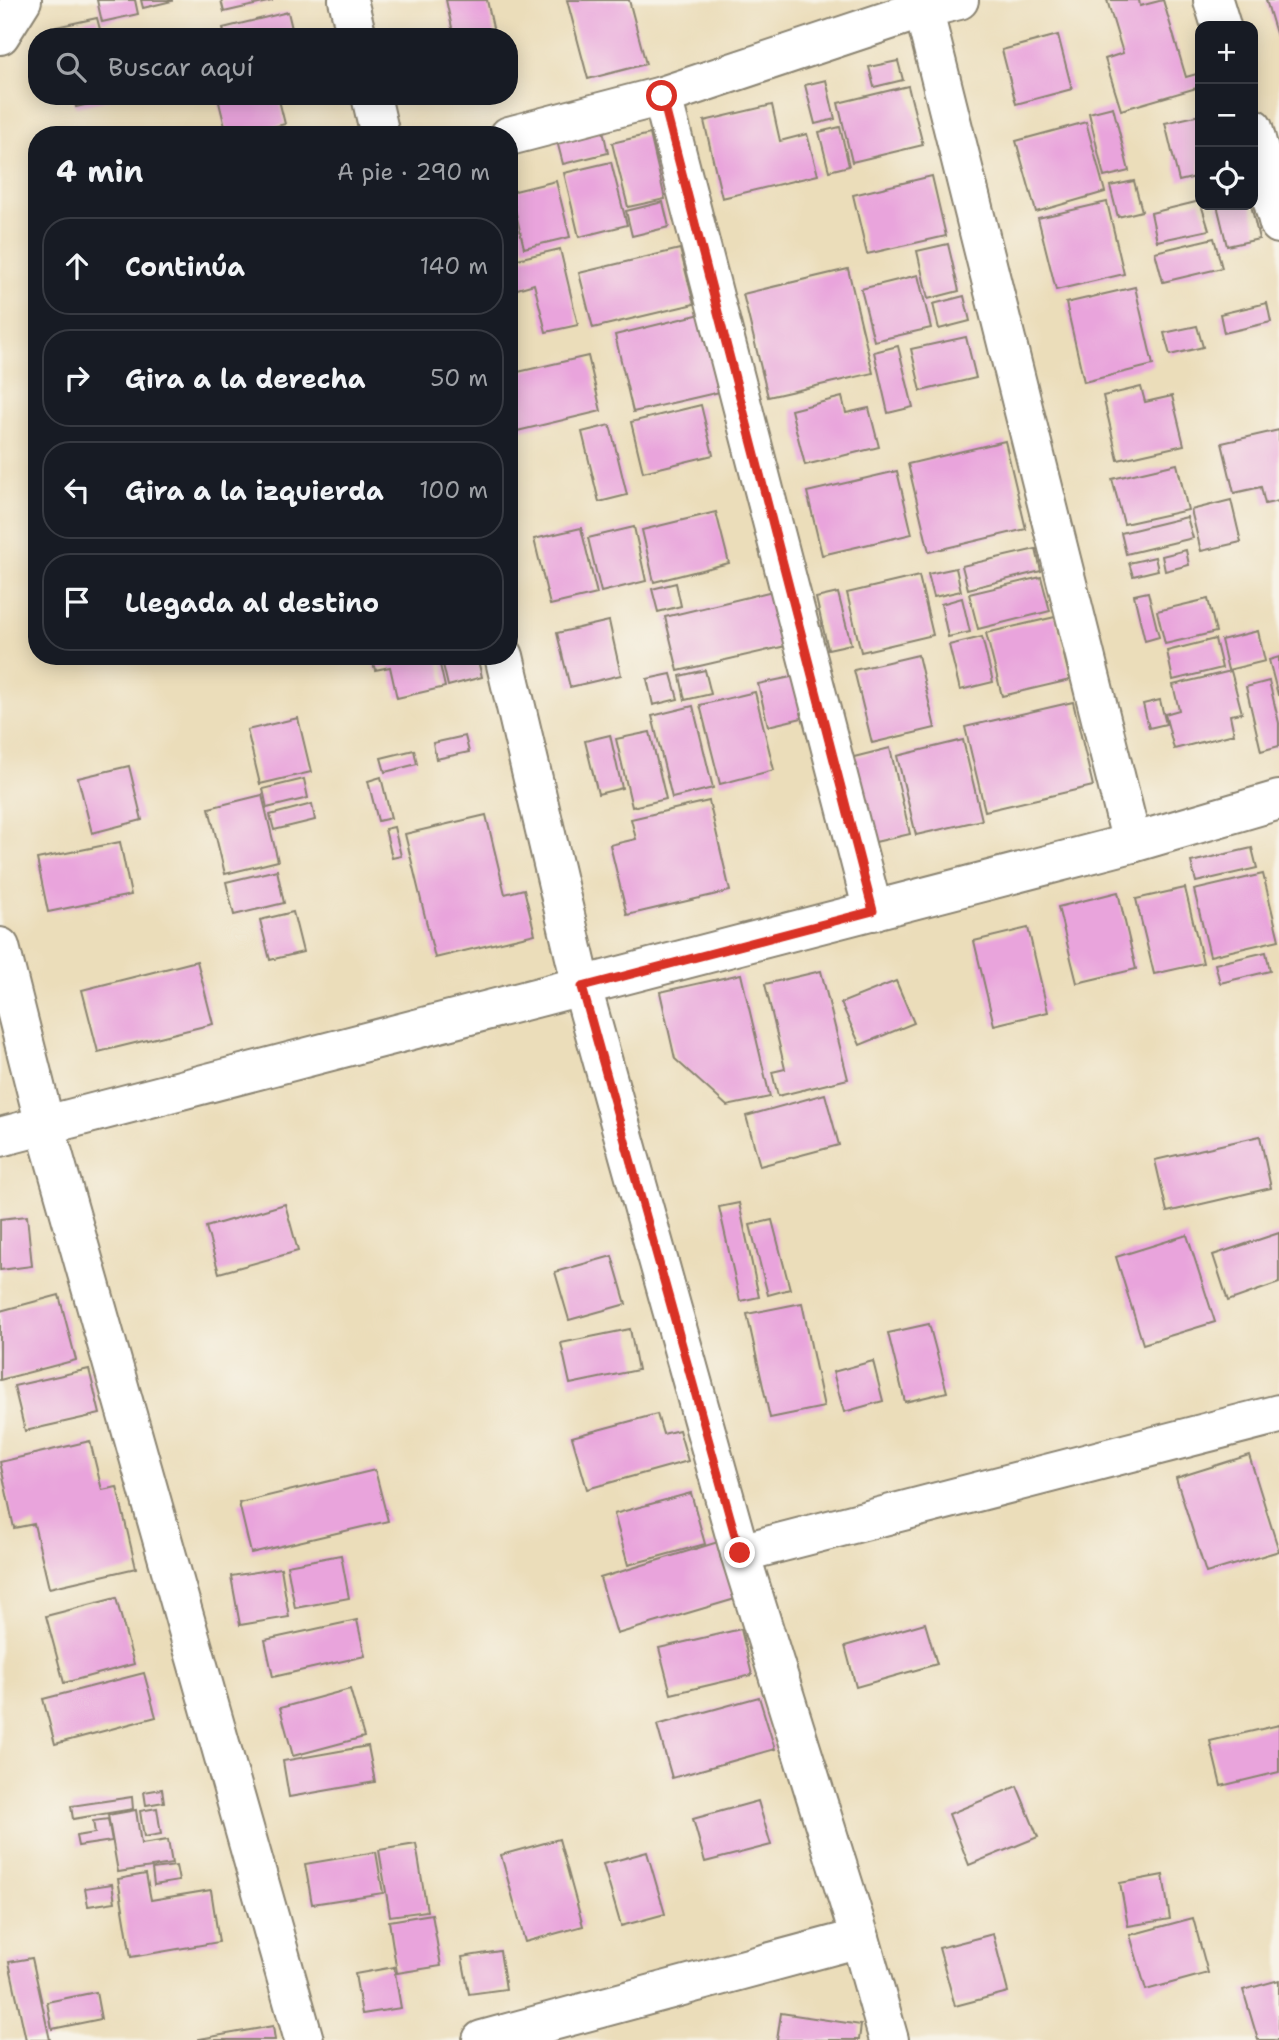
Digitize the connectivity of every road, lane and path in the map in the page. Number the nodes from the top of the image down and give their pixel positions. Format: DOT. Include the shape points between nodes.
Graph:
graph roads {
  1 [pos="22,0"];
  2 [pos="348,0"];
  3 [pos="1213,0"];
  4 [pos="934,3"];
  5 [pos="1219,21"];
  6 [pos="355,28"];
  7 [pos="0,35"];
  8 [pos="662,96"];
  9 [pos="373,105"];
  10 [pos="378,126"];
  11 [pos="518,134"];
  12 [pos="1258,146"];
  13 [pos="1279,224"];
  14 [pos="505,665"];
  15 [pos="1279,800"];
  16 [pos="1132,843"];
  17 [pos="873,911"];
  18 [pos="0,947"];
  19 [pos="582,987"];
  20 [pos="45,1125"];
  21 [pos="0,1137"];
  22 [pos="1279,1414"];
  23 [pos="740,1553"];
  24 [pos="860,1938"];
  25 [pos="304,2040"];
  26 [pos="482,2040"];
  27 [pos="889,2040"];
  1 -- 7 [label="street"];
  2 -- 6 [label="street"];
  3 -- 5 [label="street"];
  4 -- 8 [label="street"];
  4 -- 16 [label="street"];
  8 -- 11 [label="street"];
  8 -- 17 [label="street"];
  9 -- 10 [label="street"];
  12 -- 13 [label="street"];
  14 -- 19 [label="street"];
  15 -- 16 [label="street"];
  16 -- 17 [label="street"];
  17 -- 19 [label="street"];
  18 -- 20 [label="street"];
  19 -- 20 [label="street"];
  19 -- 23 [label="street"];
  20 -- 21 [label="street"];
  20 -- 25 [label="street"];
  22 -- 23 [label="street"];
  23 -- 24 [label="street"];
  24 -- 26 [label="street"];
  24 -- 27 [label="street"];
}
